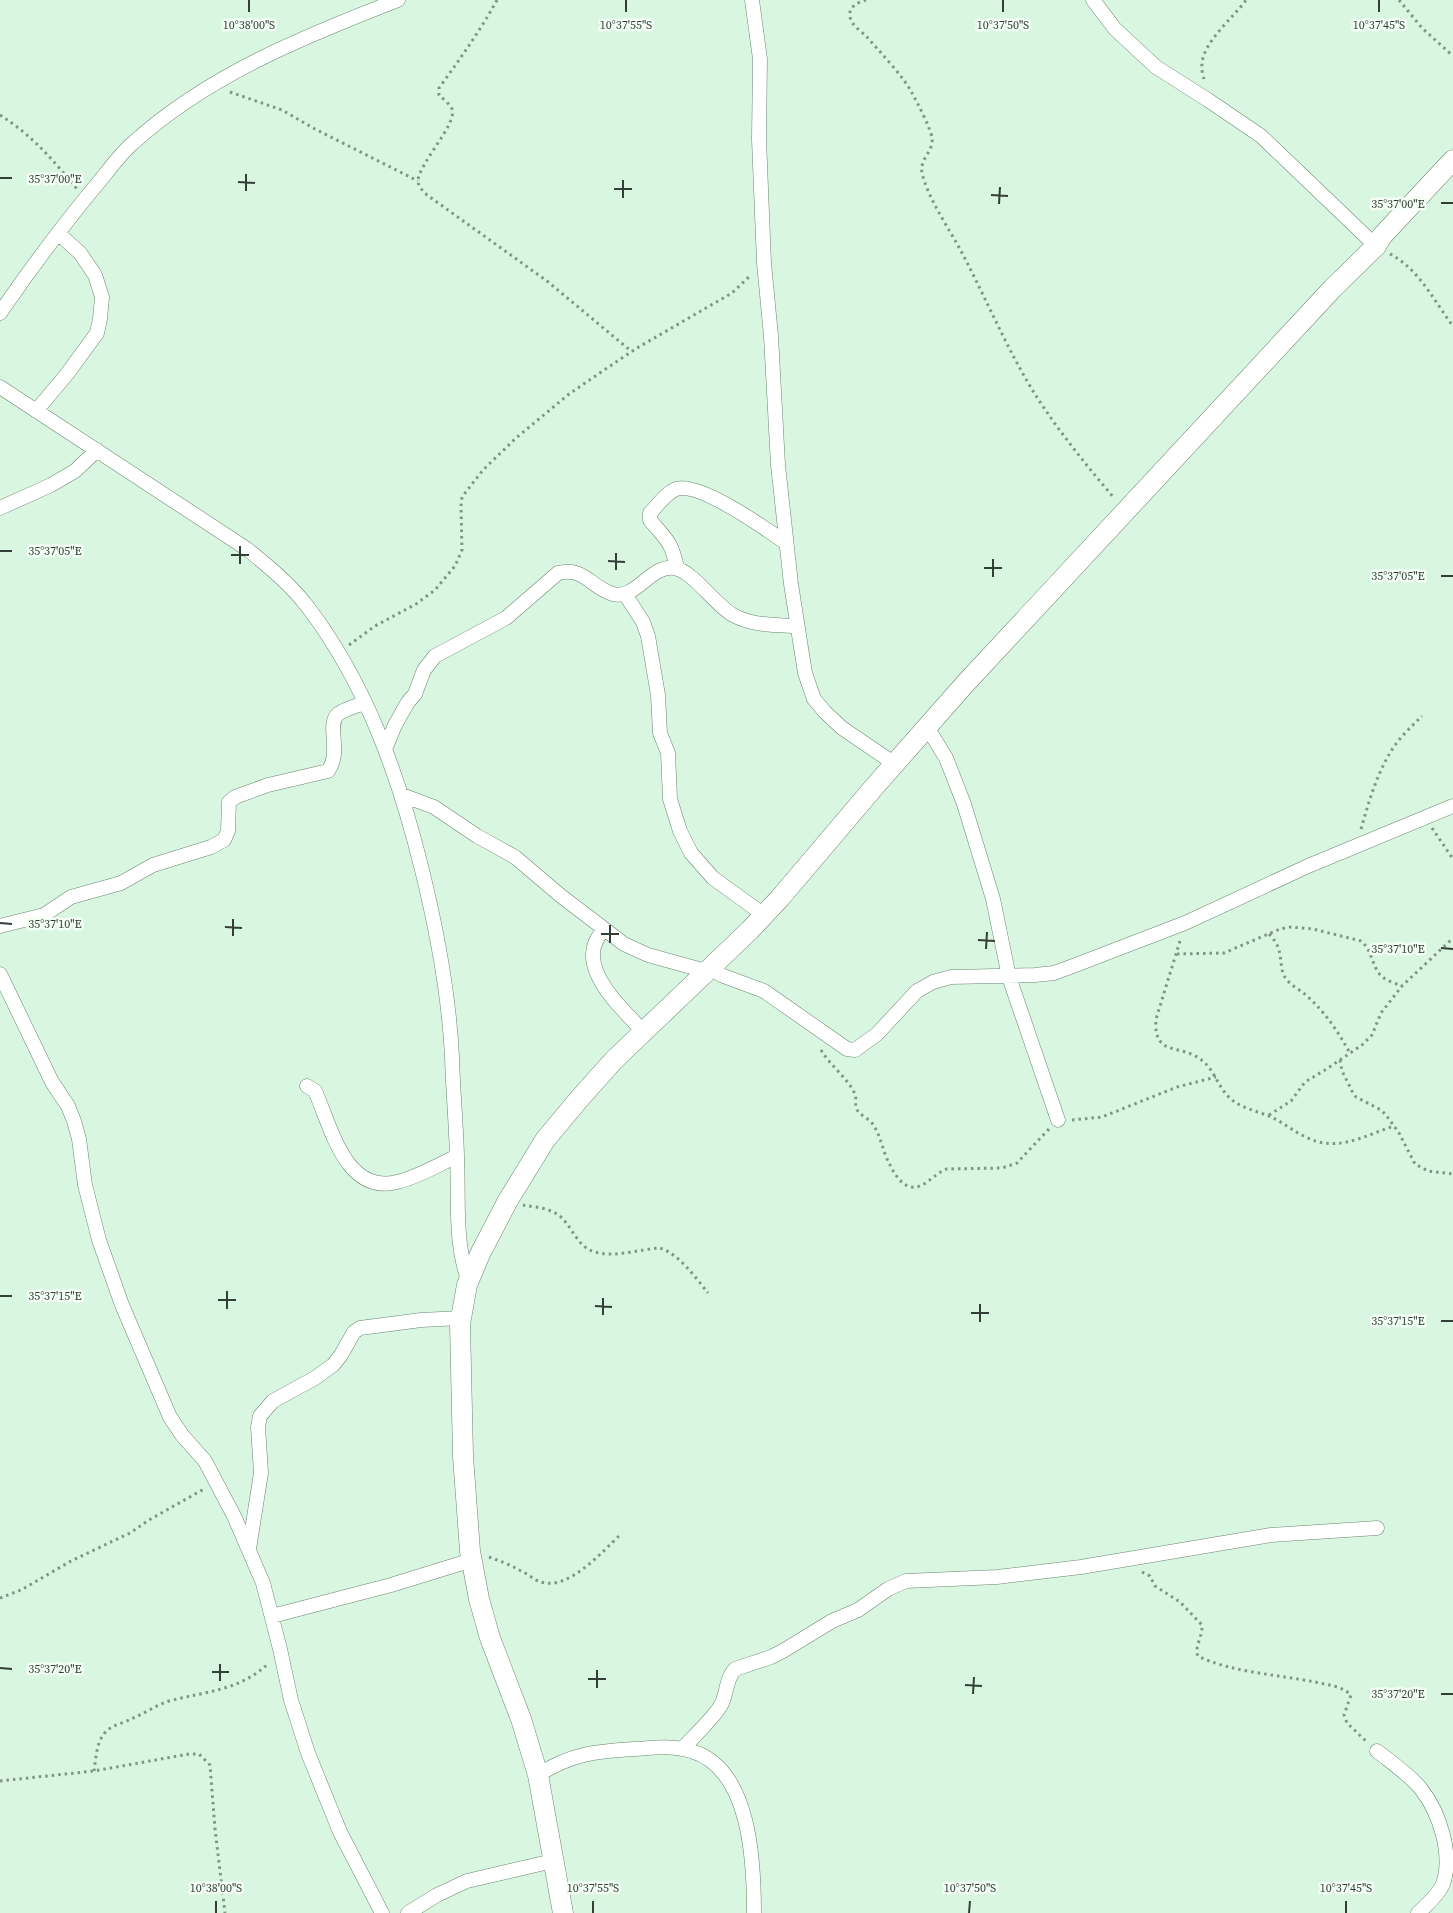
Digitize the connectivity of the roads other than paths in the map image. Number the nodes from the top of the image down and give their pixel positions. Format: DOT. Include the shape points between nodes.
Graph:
graph roads {
  1 [pos="398,0"];
  2 [pos="752,0"];
  3 [pos="1093,0"];
  4 [pos="1453,160"];
  5 [pos="58,233"];
  6 [pos="1376,246"];
  7 [pos="0,313"];
  8 [pos="0,387"];
  9 [pos="36,411"];
  10 [pos="97,450"];
  11 [pos="0,508"];
  12 [pos="786,543"];
  13 [pos="677,568"];
  14 [pos="624,594"];
  15 [pos="797,626"];
  16 [pos="364,703"];
  17 [pos="927,727"];
  18 [pos="385,748"];
  19 [pos="895,764"];
  20 [pos="402,795"];
  21 [pos="1453,806"];
  22 [pos="764,915"];
  23 [pos="0,926"];
  24 [pos="604,929"];
  25 [pos="708,969"];
  26 [pos="0,974"];
  27 [pos="1009,977"];
  28 [pos="643,1031"];
  29 [pos="307,1086"];
  30 [pos="1058,1120"];
  31 [pos="458,1156"];
  32 [pos="468,1282"];
  33 [pos="461,1318"];
  34 [pos="1377,1528"];
  35 [pos="249,1549"];
  36 [pos="471,1556"];
  37 [pos="272,1616"];
  38 [pos="682,1749"];
  39 [pos="1377,1752"];
  40 [pos="538,1775"];
  41 [pos="553,1861"];
  42 [pos="382,1913"];
  43 [pos="408,1913"];
  44 [pos="563,1913"];
  45 [pos="754,1913"];
  46 [pos="1418,1913"];
  1 -- 5 [label="street" via="340,22 230,74 183,102 131,144"];
  2 -- 12 [label="street" via="760,59 759,139 764,263"];
  3 -- 6 [label="street" via="1115,29 1156,68 1261,136"];
  4 -- 6 [label="street"];
  5 -- 7 [label="street"];
  5 -- 9 [label="street" via="80,253 95,275 102,297 100,319 96,333"];
  6 -- 17 [label="street" via="1333,288"];
  8 -- 9 [label="street"];
  9 -- 10 [label="street"];
  10 -- 11 [label="street" via="75,471"];
  10 -- 16 [label="street" via="246,549 275,572 306,605 338,652"];
  12 -- 13 [label="street" via="704,493 677,489 669,493 649,516 672,546"];
  12 -- 15 [label="street"];
  13 -- 14 [label="street" via="664,568"];
  13 -- 15 [label="street" via="732,615 756,623"];
  14 -- 18 [label="street" via="603,590 575,572 558,573 506,618 435,656 424,670"];
  14 -- 22 [label="street" via="643,622 648,636 658,695 660,733 668,753 670,799 682,836 690,853 713,878"];
  15 -- 19 [label="street" via="805,673 814,699 842,728"];
  16 -- 18 [label="street"];
  16 -- 23 [label="street" via="338,714 333,721 334,763 328,771 268,785 235,797 229,802 228,831 224,840 211,848 153,865 120,883 71,896 44,915"];
  17 -- 19 [label="street"];
  17 -- 27 [label="street" via="946,758 964,804 994,899"];
  18 -- 20 [label="street"];
  19 -- 22 [label="street"];
  20 -- 24 [label="street" via="434,807 515,857"];
  20 -- 31 [label="street" via="443,965"];
  21 -- 27 [label="street" via="1355,846 1185,924 1054,973"];
  22 -- 25 [label="street"];
  24 -- 25 [label="street" via="624,944 648,955"];
  24 -- 28 [label="street" via="595,944 594,963 617,1004"];
  25 -- 27 [label="street" via="764,991 851,1051 859,1049 877,1034 917,991 934,982 951,977"];
  25 -- 28 [label="street"];
  26 -- 35 [label="street" via="74,1121 99,1240 170,1417 205,1461"];
  27 -- 30 [label="street"];
  28 -- 32 [label="street" via="608,1066 545,1140 507,1202"];
  29 -- 31 [label="street" via="315,1091 343,1158 356,1173 368,1180 385,1184 397,1182"];
  31 -- 32 [label="street" via="460,1250"];
  32 -- 33 [label="street"];
  33 -- 35 [label="street" via="360,1328 333,1365 265,1409 258,1427 261,1473"];
  33 -- 36 [label="street" via="463,1456"];
  34 -- 38 [label="street" via="1271,1535 988,1578 916,1580 896,1584 858,1610 820,1628 771,1658 735,1670 717,1711"];
  35 -- 37 [label="street"];
  36 -- 37 [label="street" via="391,1585"];
  36 -- 40 [label="street" via="490,1638 521,1718"];
  37 -- 42 [label="street" via="291,1700 308,1753 340,1832"];
  38 -- 40 [label="street" via="602,1750 555,1763"];
  38 -- 45 [label="street" via="707,1758 718,1767 742,1806 751,1852"];
  39 -- 46 [label="street" via="1421,1789 1445,1836 1448,1864 1443,1884"];
  40 -- 41 [label="street"];
  41 -- 43 [label="street" via="467,1881"];
  41 -- 44 [label="street"];
}
